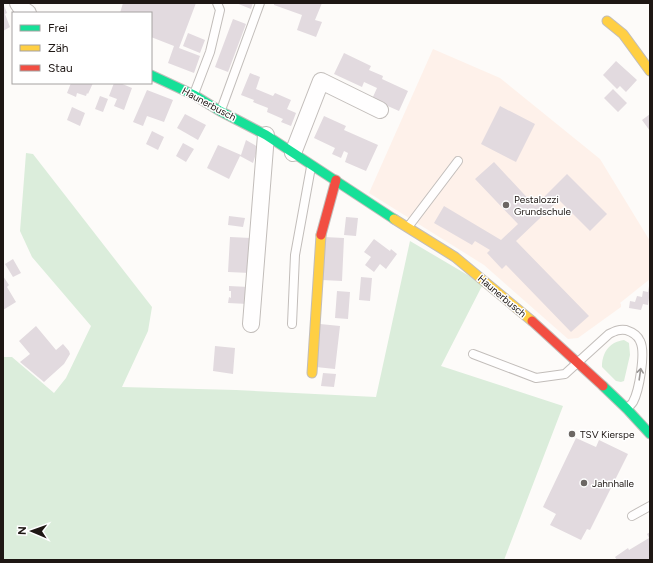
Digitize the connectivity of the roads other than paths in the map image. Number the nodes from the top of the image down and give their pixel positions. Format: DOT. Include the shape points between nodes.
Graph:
graph roads {
  1 [pos="18,3"];
  2 [pos="217,3"];
  3 [pos="260,3"];
  4 [pos="26,12"];
  5 [pos="607,21"];
  6 [pos="650,71"];
  7 [pos="152,75"];
  8 [pos="194,95"];
  9 [pos="380,110"];
  10 [pos="220,111"];
  11 [pos="266,135"];
  12 [pos="293,153"];
  13 [pos="458,161"];
  14 [pos="312,164"];
  15 [pos="336,180"];
  16 [pos="408,228"];
  17 [pos="251,324"];
  18 [pos="292,324"];
  19 [pos="473,354"];
  20 [pos="578,362"];
  21 [pos="312,373"];
  22 [pos="627,409"];
  23 [pos="650,434"];
  24 [pos="650,506"];
  25 [pos="632,516"];
  1 -- 4 [label="street"];
  2 -- 8 [label="lane" via="220,10 210,52"];
  3 -- 10 [label="lane"];
  5 -- 6 [label="street" via="623,34"];
  7 -- 8 [label="street, Haunerbusch"];
  8 -- 10 [label="street, Haunerbusch"];
  9 -- 12 [label="street" via="321,81"];
  10 -- 11 [label="street, Haunerbusch"];
  11 -- 12 [label="street, Haunerbusch"];
  11 -- 17 [label="street"];
  12 -- 14 [label="street, Haunerbusch"];
  13 -- 16 [label="lane"];
  14 -- 15 [label="street, Haunerbusch"];
  14 -- 18 [label="lane" via="295,255"];
  15 -- 16 [label="street, Haunerbusch"];
  15 -- 21 [label="street" via="321,234"];
  16 -- 20 [label="street, Haunerbusch" via="455,256"];
  19 -- 20 [label="lane" via="536,378 565,374"];
  20 -- 22 [label="street, Haunerbusch"];
  22 -- 20 [label="lane, one-way" via="637,393 640,373 642,348 636,335 630,331 616,330"];
  22 -- 23 [label="street, Haunerbusch"];
  24 -- 25 [label="lane"];
}
